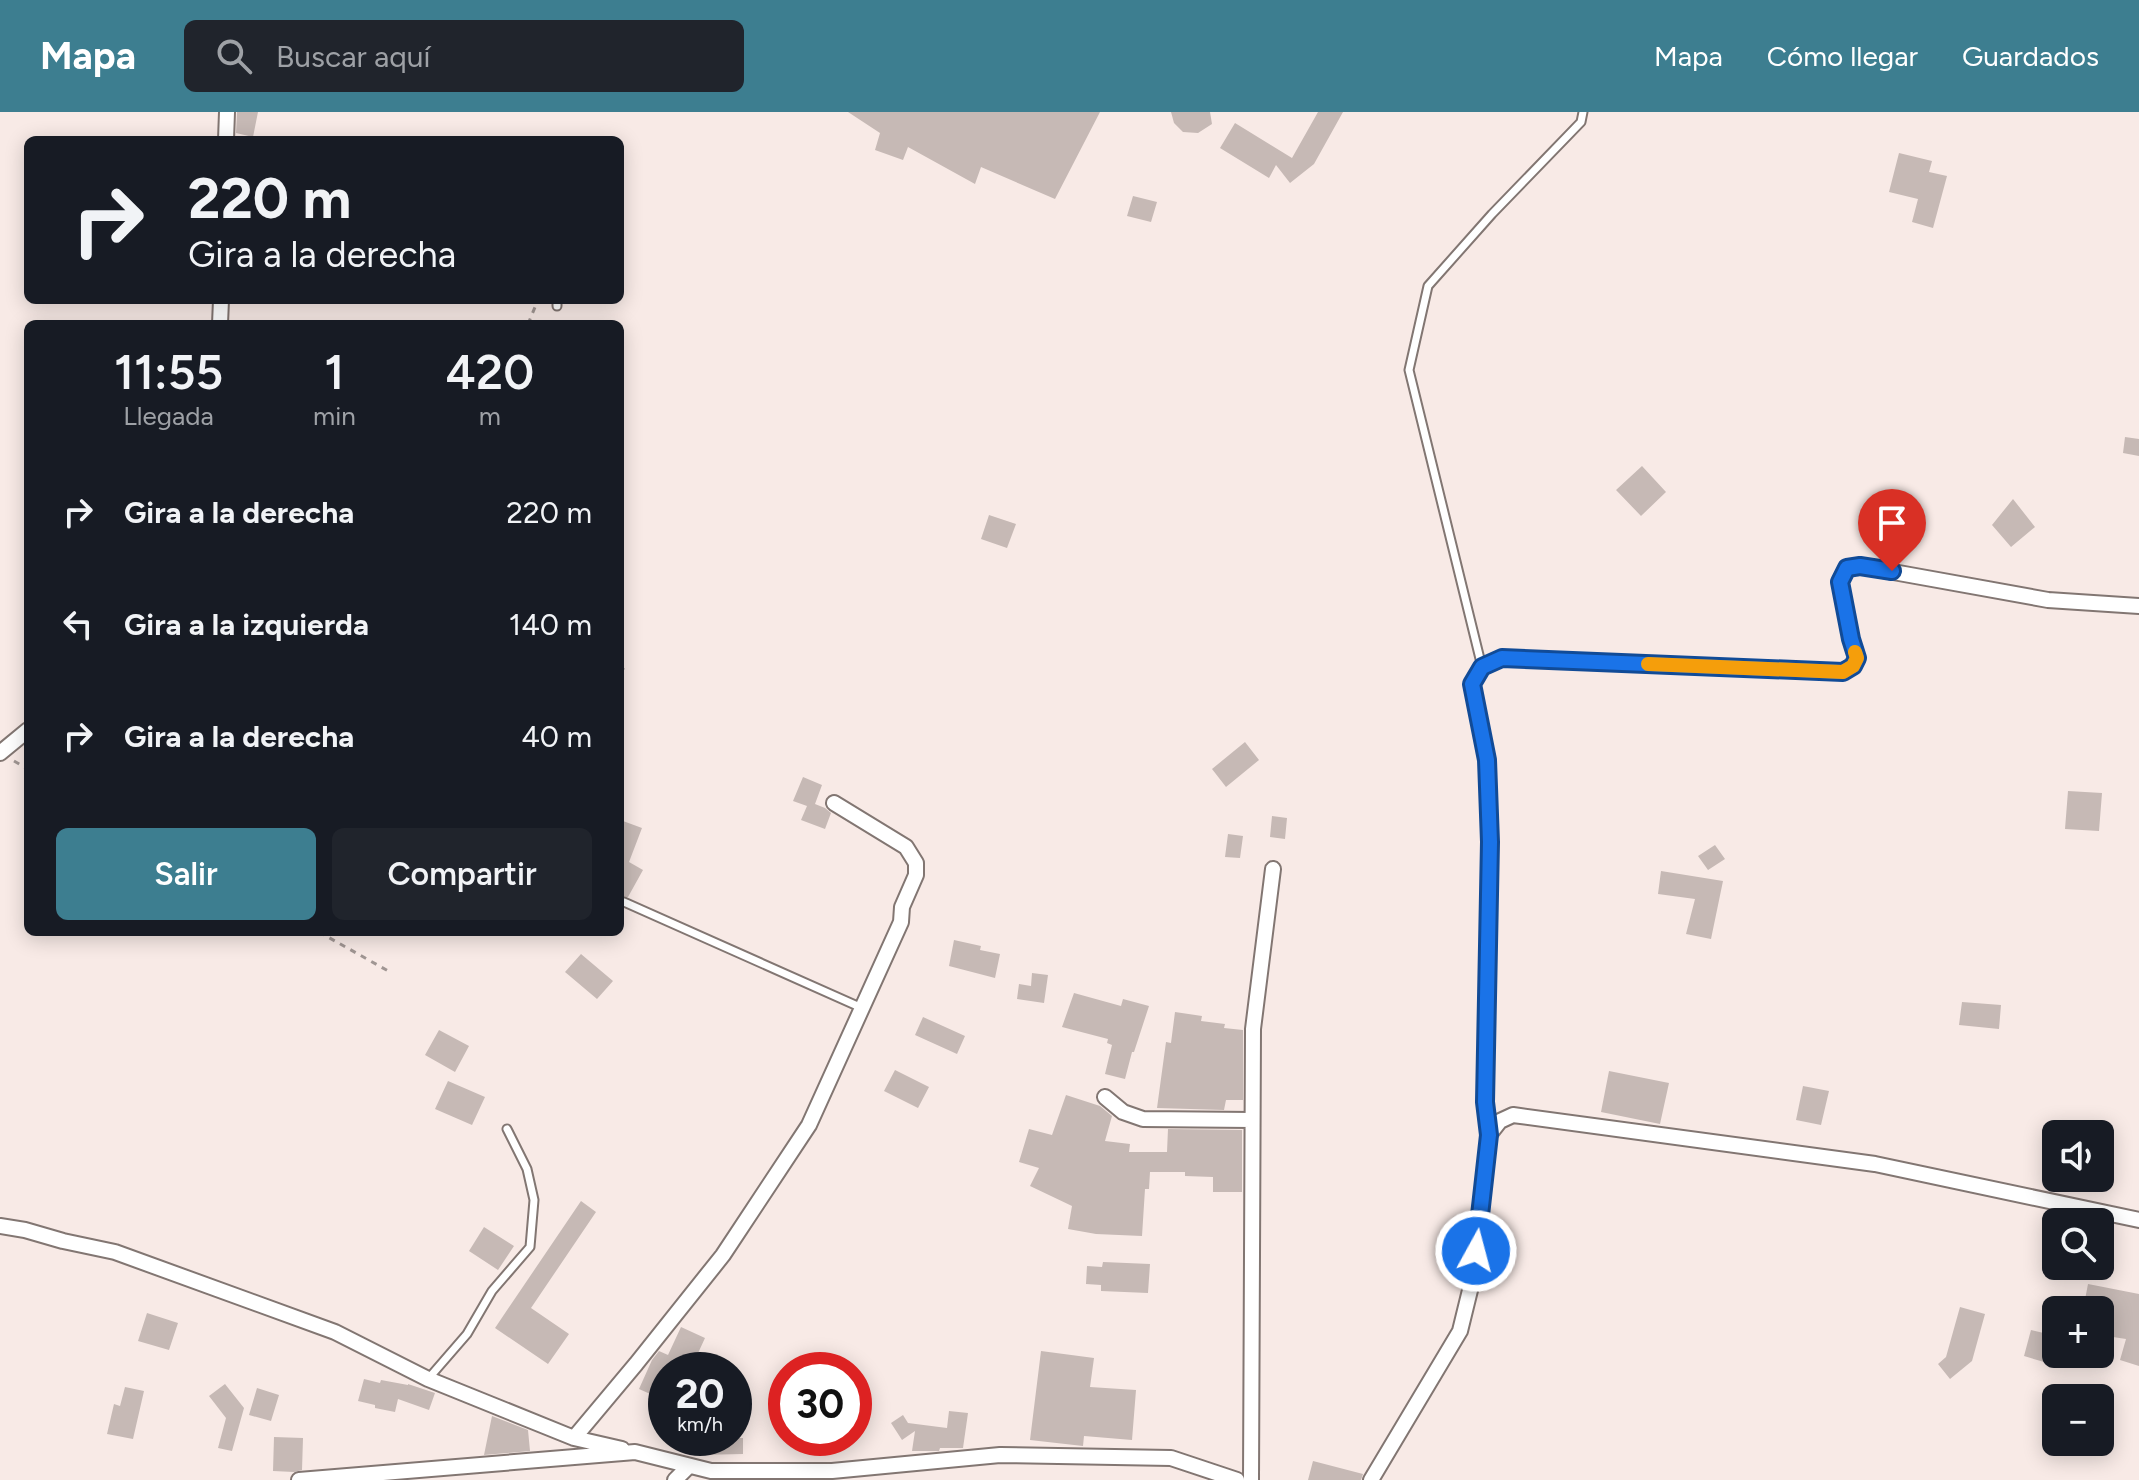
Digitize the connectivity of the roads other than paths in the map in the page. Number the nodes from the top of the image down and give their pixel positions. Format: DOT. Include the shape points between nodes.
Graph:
graph roads {
  1 [pos="227,112"];
  2 [pos="1583,112"];
  3 [pos="226,136"];
  4 [pos="2139,606"];
  5 [pos="1482,667"];
  6 [pos="24,733"];
  7 [pos="0,753"];
  8 [pos="834,803"];
  9 [pos="1273,869"];
  10 [pos="624,902"];
  11 [pos="862,1008"];
  12 [pos="1105,1097"];
  13 [pos="1252,1120"];
  14 [pos="507,1129"];
  15 [pos="1489,1135"];
  16 [pos="2139,1220"];
  17 [pos="0,1226"];
  18 [pos="428,1379"];
  19 [pos="574,1438"];
  20 [pos="635,1452"];
  21 [pos="688,1467"];
  22 [pos="299,1480"];
  23 [pos="675,1480"];
  24 [pos="1237,1480"];
  25 [pos="1251,1480"];
  26 [pos="1371,1480"];
  1 -- 3 [label="street"];
  2 -- 5 [label="lane" via="1581,122 1428,286 1409,370"];
  4 -- 5 [label="street" via="2048,600 1860,566 1847,568 1840,582 1857,658 1843,672 1502,658"];
  5 -- 15 [label="street" via="1472,684 1487,760"];
  6 -- 7 [label="street"];
  8 -- 11 [label="street" via="906,847 916,863 901,922"];
  9 -- 13 [label="street" via="1253,1029"];
  10 -- 11 [label="lane"];
  11 -- 19 [label="street" via="809,1125 723,1255"];
  12 -- 13 [label="street" via="1143,1119"];
  13 -- 25 [label="street"];
  14 -- 18 [label="lane" via="527,1169 534,1200 530,1247"];
  15 -- 16 [label="street" via="1513,1115 1875,1164"];
  15 -- 26 [label="street" via="1472,1282 1460,1331"];
  17 -- 18 [label="street" via="115,1252 335,1332"];
  18 -- 19 [label="street"];
  19 -- 20 [label="street"];
  20 -- 21 [label="street"];
  20 -- 22 [label="street"];
  21 -- 23 [label="street"];
  21 -- 24 [label="street" via="832,1471 1000,1455 1171,1458"];
}
